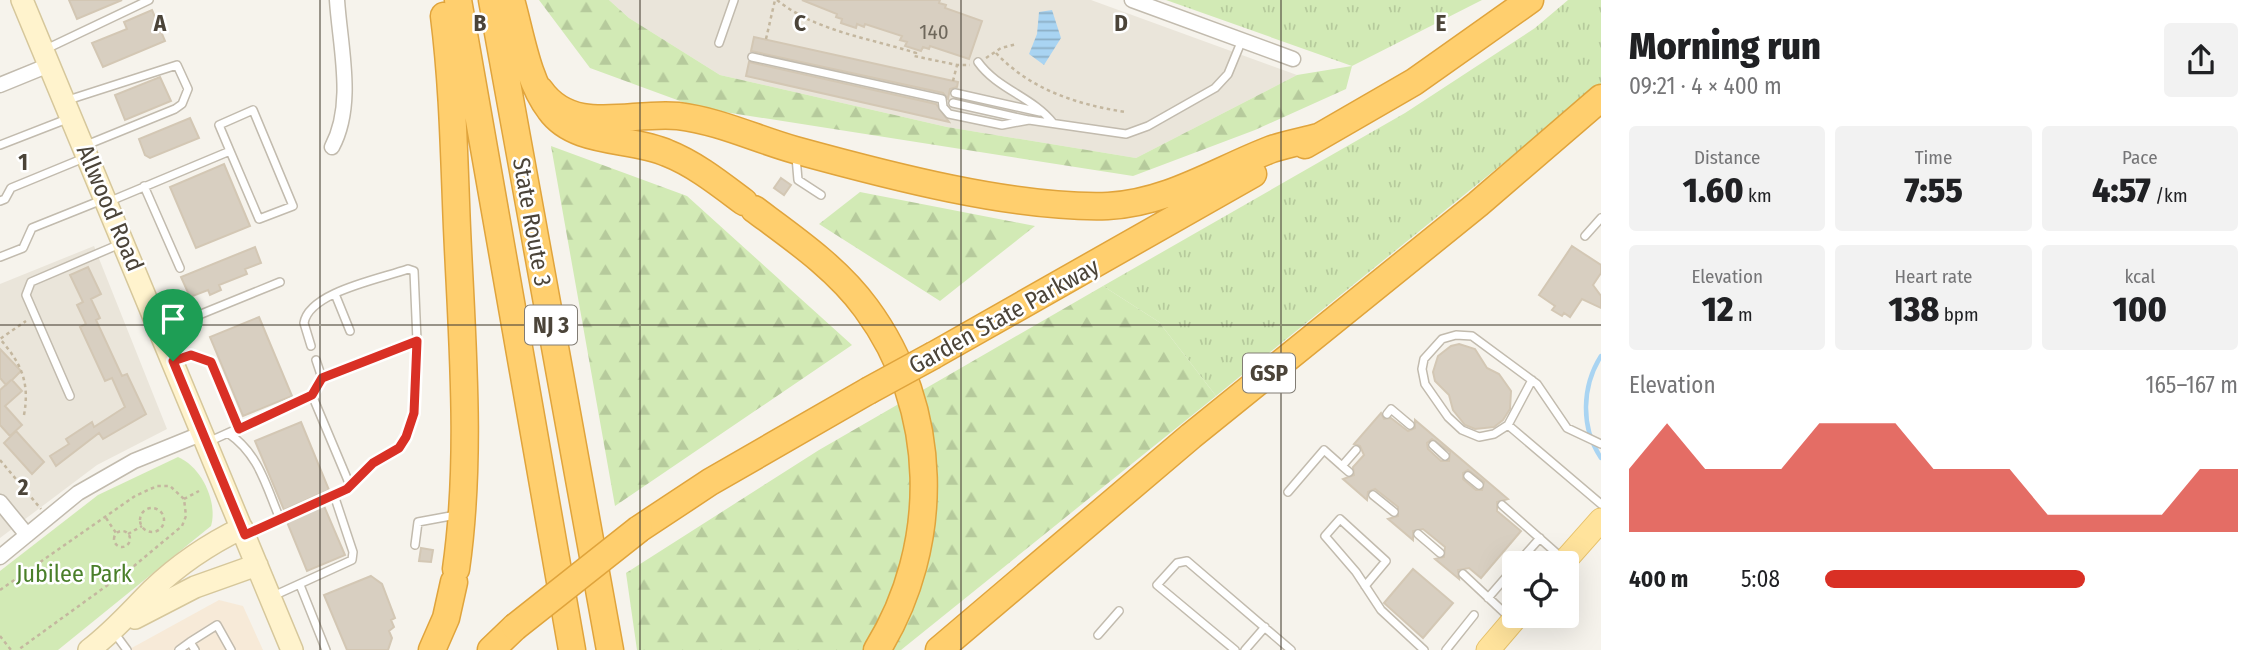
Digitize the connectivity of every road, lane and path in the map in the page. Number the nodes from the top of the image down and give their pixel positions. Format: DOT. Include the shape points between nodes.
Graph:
graph roads {
  1 [pos="22,0"];
  2 [pos="149,0"];
  3 [pos="337,0"];
  4 [pos="442,0"];
  5 [pos="458,0"];
  6 [pos="492,0"];
  7 [pos="511,0"];
  8 [pos="734,0"];
  9 [pos="776,0"];
  10 [pos="1132,0"];
  11 [pos="1530,0"];
  12 [pos="766,39"];
  13 [pos="1242,40"];
  14 [pos="719,43"];
  15 [pos="1017,44"];
  16 [pos="996,52"];
  17 [pos="752,57"];
  18 [pos="46,58"];
  19 [pos="1293,59"];
  20 [pos="978,61"];
  21 [pos="957,65"];
  22 [pos="953,81"];
  23 [pos="0,85"];
  24 [pos="540,90"];
  25 [pos="955,93"];
  26 [pos="1601,98"];
  27 [pos="953,103"];
  28 [pos="68,109"];
  29 [pos="1125,112"];
  30 [pos="1045,113"];
  31 [pos="1029,120"];
  32 [pos="1053,123"];
  33 [pos="1318,137"];
  34 [pos="0,145"];
  35 [pos="332,147"];
  36 [pos="796,150"];
  37 [pos="85,151"];
  38 [pos="230,151"];
  39 [pos="144,186"];
  40 [pos="821,195"];
  41 [pos="0,201"];
  42 [pos="106,201"];
  43 [pos="1601,218"];
  44 [pos="1585,236"];
  45 [pos="124,243"];
  46 [pos="1,257"];
  47 [pos="180,268"];
  48 [pos="280,282"];
  49 [pos="335,294"];
  50 [pos="36,317"];
  51 [pos="161,330"];
  52 [pos="350,331"];
  53 [pos="417,341"];
  54 [pos="310,346"];
  55 [pos="316,360"];
  56 [pos="173,361"];
  57 [pos="322,378"];
  58 [pos="1532,380"];
  59 [pos="312,395"];
  60 [pos="70,396"];
  61 [pos="1387,414"];
  62 [pos="24,415"];
  63 [pos="1410,425"];
  64 [pos="1508,425"];
  65 [pos="239,429"];
  66 [pos="228,433"];
  67 [pos="205,438"];
  68 [pos="1601,444"];
  69 [pos="1433,445"];
  70 [pos="1356,450"];
  71 [pos="1445,456"];
  72 [pos="0,460"];
  73 [pos="1468,476"];
  74 [pos="1479,485"];
  75 [pos="347,489"];
  76 [pos="199,491"];
  77 [pos="1288,492"];
  78 [pos="334,495"];
  79 [pos="1373,495"];
  80 [pos="184,499"];
  81 [pos="0,502"];
  82 [pos="1601,504"];
  83 [pos="1502,505"];
  84 [pos="464,511"];
  85 [pos="1394,512"];
  86 [pos="48,517"];
  87 [pos="106,518"];
  88 [pos="280,519"];
  89 [pos="1601,520"];
  90 [pos="142,526"];
  91 [pos="161,529"];
  92 [pos="243,531"];
  93 [pos="116,533"];
  94 [pos="128,534"];
  95 [pos="1418,534"];
  96 [pos="27,535"];
  97 [pos="168,538"];
  98 [pos="1540,538"];
  99 [pos="415,545"];
  100 [pos="1055,550"];
  101 [pos="1528,551"];
  102 [pos="1552,551"];
  103 [pos="1573,551"];
  104 [pos="1440,553"];
  105 [pos="0,557"];
  106 [pos="257,565"];
  107 [pos="1463,574"];
  108 [pos="1502,581"];
  109 [pos="300,585"];
  110 [pos="1366,586"];
  111 [pos="0,590"];
  112 [pos="271,597"];
  113 [pos="1488,597"];
  114 [pos="1502,608"];
  115 [pos="1119,611"];
  116 [pos="1475,615"];
  117 [pos="117,628"];
  118 [pos="1265,628"];
  119 [pos="1507,628"];
  120 [pos="1098,635"];
  121 [pos="0,636"];
  122 [pos="190,642"];
  123 [pos="500,642"];
  124 [pos="11,650"];
  125 [pos="18,650"];
  126 [pos="89,650"];
  127 [pos="127,650"];
  128 [pos="179,650"];
  129 [pos="195,650"];
  130 [pos="230,650"];
  131 [pos="292,650"];
  132 [pos="326,650"];
  133 [pos="432,650"];
  134 [pos="572,650"];
  135 [pos="610,650"];
  136 [pos="877,650"];
  137 [pos="939,650"];
  138 [pos="955,650"];
  139 [pos="1235,650"];
  140 [pos="1245,650"];
  141 [pos="1291,650"];
  142 [pos="1424,650"];
  143 [pos="1446,650"];
  144 [pos="1488,650"];
  1 -- 18 [label="main road, Allwood Road"];
  2 -- 18 [label="lane"];
  3 -- 35 [label="street" via="344,107"];
  4 -- 84 [label="highway" via="456,164"];
  5 -- 134 [label="highway, State Route 3 / NJ 3"];
  6 -- 135 [label="highway, State Route 3 / NJ 3"];
  7 -- 24 [label="highway"];
  8 -- 14 [label="lane"];
  9 -- 12 [label="path"];
  9 -- 21 [label="path" via="795,15 839,32"];
  10 -- 13 [label="street"];
  11 -- 33 [label="highway, Garden State Parkway" via="1414,82"];
  13 -- 19 [label="street"];
  13 -- 32 [label="lane" via="1228,75 1214,88 1136,131 1126,134"];
  15 -- 16 [label="path"];
  16 -- 20 [label="path"];
  16 -- 29 [label="path" via="1018,72 1060,97"];
  17 -- 31 [label="lane" via="942,99 949,114 1002,125"];
  18 -- 23 [label="street"];
  18 -- 28 [label="main road, Allwood Road"];
  20 -- 21 [label="path"];
  20 -- 30 [label="lane" via="986,73"];
  21 -- 22 [label="path"];
  24 -- 36 [label="highway" via="548,103 573,116 679,116"];
  24 -- 136 [label="highway" via="552,113 569,127 667,152 749,205 821,261 865,306 890,345 912,399 925,469 922,526 908,584"];
  25 -- 30 [label="lane"];
  26 -- 100 [label="highway, GSP"];
  27 -- 31 [label="lane"];
  28 -- 34 [label="lane"];
  28 -- 37 [label="main road, Allwood Road"];
  28 -- 37 [label="lane" via="177,65 188,89 175,109"];
  30 -- 32 [label="lane"];
  31 -- 32 [label="lane"];
  33 -- 36 [label="highway" via="1273,149 1159,197 1108,206 1025,201"];
  33 -- 123 [label="highway, Garden State Parkway, bridge" via="710,482 639,529"];
  36 -- 40 [label="lane" via="797,180"];
  37 -- 41 [label="lane" via="11,188"];
  37 -- 42 [label="main road, Allwood Road"];
  38 -- 38 [label="lane" via="259,219 293,206 253,110 219,125"];
  38 -- 39 [label="lane"];
  39 -- 42 [label="lane"];
  39 -- 47 [label="lane"];
  42 -- 45 [label="main road, Allwood Road"];
  42 -- 46 [label="lane" via="33,228 23,248"];
  43 -- 44 [label="lane"];
  45 -- 50 [label="lane" via="32,282 26,295"];
  45 -- 51 [label="main road, Allwood Road"];
  48 -- 51 [label="lane"];
  49 -- 52 [label="lane"];
  49 -- 53 [label="lane" via="408,269 414,271"];
  49 -- 54 [label="lane" via="311,306 305,315"];
  50 -- 60 [label="lane"];
  50 -- 62 [label="path" via="0,339 22,367"];
  51 -- 56 [label="main road, Allwood Road"];
  53 -- 57 [label="lane"];
  53 -- 75 [label="lane" via="414,413 406,437 399,448 373,463"];
  55 -- 57 [label="lane"];
  56 -- 65 [label="lane" via="191,355 211,362"];
  56 -- 67 [label="main road, Allwood Road"];
  57 -- 59 [label="lane"];
  58 -- 64 [label="lane"];
  58 -- 64 [label="lane" via="1472,336 1442,339 1424,359 1425,384 1462,430 1479,437"];
  58 -- 68 [label="lane" via="1560,420"];
  59 -- 65 [label="lane"];
  59 -- 75 [label="lane" via="349,483"];
  61 -- 63 [label="lane" via="1391,409"];
  64 -- 82 [label="lane"];
  65 -- 66 [label="lane"];
  66 -- 67 [label="lane"];
  66 -- 88 [label="lane" via="254,456"];
  67 -- 86 [label="street" via="113,472"];
  67 -- 92 [label="main road, Allwood Road"];
  69 -- 71 [label="lane"];
  70 -- 77 [label="lane" via="1346,469 1324,450"];
  72 -- 86 [label="path"];
  73 -- 74 [label="lane"];
  75 -- 78 [label="lane"];
  76 -- 80 [label="path"];
  78 -- 88 [label="lane"];
  78 -- 109 [label="lane" via="352,560"];
  79 -- 85 [label="lane"];
  80 -- 87 [label="path" via="170,486 158,486 135,496"];
  80 -- 97 [label="path" via="186,516"];
  81 -- 96 [label="street"];
  83 -- 98 [label="lane"];
  84 -- 99 [label="lane" via="418,522"];
  84 -- 133 [label="highway" via="446,618"];
  86 -- 96 [label="street"];
  87 -- 93 [label="path"];
  87 -- 111 [label="path"];
  88 -- 92 [label="lane"];
  89 -- 103 [label="main road"];
  90 -- 91 [label="path" via="150,532"];
  90 -- 91 [label="path" via="143,513 153,508 164,518"];
  90 -- 94 [label="path"];
  91 -- 97 [label="path"];
  92 -- 106 [label="main road, Allwood Road"];
  92 -- 117 [label="main road" via="211,543"];
  93 -- 94 [label="path"];
  93 -- 94 [label="path" via="113,540 121,547 128,544"];
  95 -- 104 [label="lane"];
  96 -- 105 [label="street"];
  97 -- 125 [label="path"];
  98 -- 101 [label="lane"];
  98 -- 102 [label="lane"];
  100 -- 137 [label="highway, GSP"];
  100 -- 138 [label="highway"];
  106 -- 112 [label="main road, Allwood Road"];
  106 -- 117 [label="main road" via="195,587"];
  107 -- 113 [label="lane"];
  108 -- 113 [label="lane"];
  109 -- 112 [label="lane"];
  109 -- 132 [label="lane"];
  110 -- 110 [label="lane" via="1325,537 1340,519 1386,561"];
  110 -- 142 [label="lane" via="1381,610"];
  112 -- 131 [label="main road, Allwood Road"];
  113 -- 114 [label="lane"];
  115 -- 120 [label="lane"];
  116 -- 143 [label="lane"];
  117 -- 126 [label="main road"];
  117 -- 127 [label="lane"];
  118 -- 139 [label="lane" via="1187,561 1177,563 1157,585"];
  118 -- 140 [label="lane"];
  118 -- 141 [label="lane"];
  119 -- 144 [label="main road"];
  121 -- 124 [label="path"];
  122 -- 128 [label="lane"];
  122 -- 129 [label="lane"];
  122 -- 130 [label="lane" via="217,625"];
}
